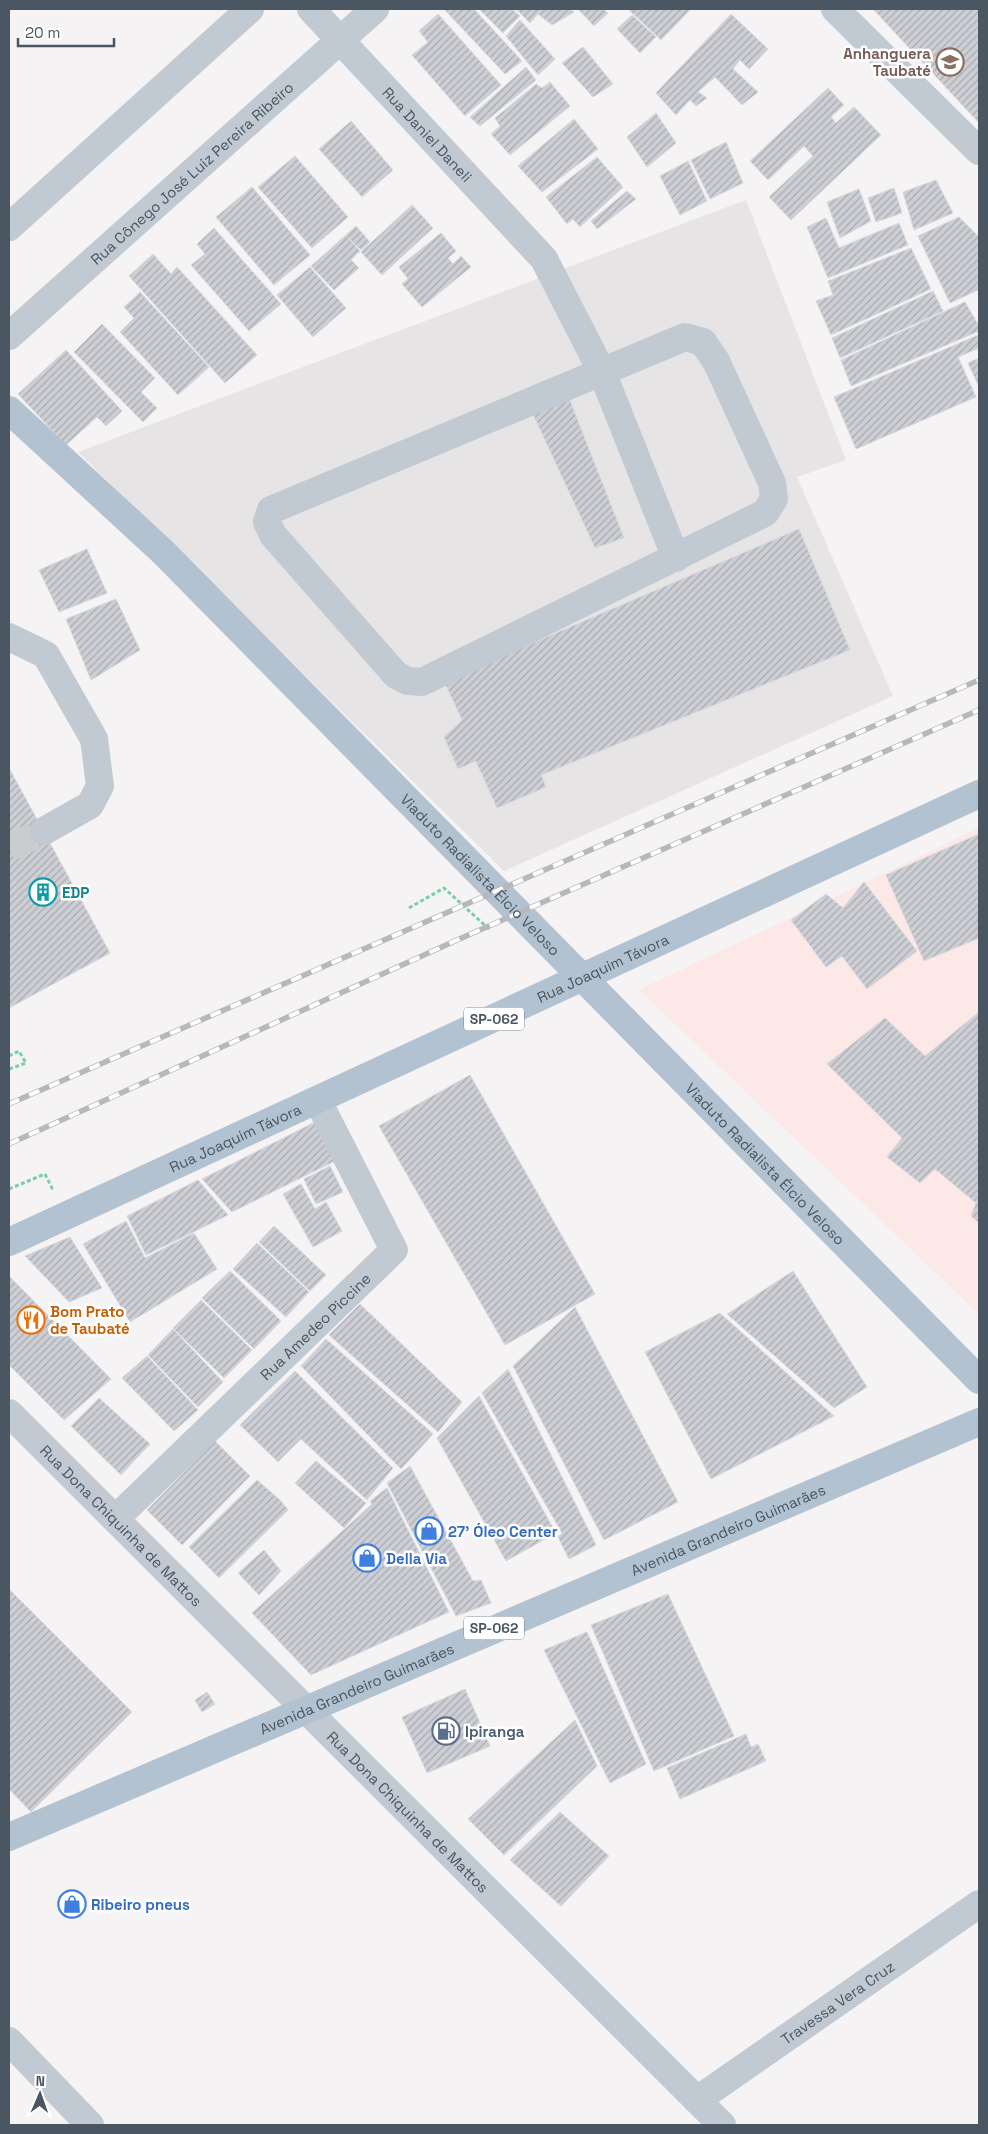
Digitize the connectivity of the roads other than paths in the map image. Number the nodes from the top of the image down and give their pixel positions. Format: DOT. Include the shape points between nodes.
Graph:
graph roads {
  1 [pos="250,9"];
  2 [pos="311,9"];
  3 [pos="375,9"];
  4 [pos="835,9"];
  5 [pos="339,41"];
  6 [pos="979,151"];
  7 [pos="9,227"];
  8 [pos="9,336"];
  9 [pos="602,372"];
  10 [pos="9,410"];
  11 [pos="676,558"];
  12 [pos="9,637"];
  13 [pos="979,794"];
  14 [pos="44,831"];
  15 [pos="318,1101"];
  16 [pos="9,1242"];
  17 [pos="979,1380"];
  18 [pos="9,1413"];
  19 [pos="979,1422"];
  20 [pos="115,1519"];
  21 [pos="305,1709"];
  22 [pos="9,1837"];
  23 [pos="979,1904"];
  24 [pos="9,2041"];
  25 [pos="697,2100"];
  26 [pos="90,2125"];
  27 [pos="722,2125"];
  1 -- 7 [label="street"];
  2 -- 5 [label="street, Rua Daniel Daneli"];
  3 -- 5 [label="street, Rua Cônego José Luiz Pereira Ribeiro"];
  4 -- 6 [label="street"];
  5 -- 8 [label="street, Rua Cônego José Luiz Pereira Ribeiro"];
  5 -- 9 [label="street, Rua Daniel Daneli" via="544,259"];
  9 -- 11 [label="street, Rua Daniel Daneli"];
  9 -- 11 [label="street" via="685,337 703,342 716,361 772,483 774,499 766,514"];
  9 -- 11 [label="street" via="271,510 267,522 274,535 396,675 408,681 422,682"];
  10 -- 17 [label="main road, Viaduto Radialista Élcio Veloso" via="163,552"];
  12 -- 14 [label="street" via="46,655 94,739 100,786 90,805"];
  13 -- 15 [label="main road, Rua Joaquim Távora / SP-062"];
  15 -- 16 [label="main road, Rua Joaquim Távora / SP-062"];
  15 -- 20 [label="street, Rua Amedeo Piccine" via="394,1250"];
  18 -- 20 [label="street, Rua Dona Chiquinha de Mattos"];
  19 -- 21 [label="main road, Avenida Grandeiro Guimarães / SP-062"];
  20 -- 21 [label="street, Rua Dona Chiquinha de Mattos"];
  21 -- 22 [label="main road, Avenida Grandeiro Guimarães / SP-062"];
  21 -- 25 [label="street, Rua Dona Chiquinha de Mattos"];
  23 -- 25 [label="street, Travessa Vera Cruz"];
  24 -- 26 [label="street"];
  25 -- 27 [label="street, Rua Dona Chiquinha de Mattos"];
}
